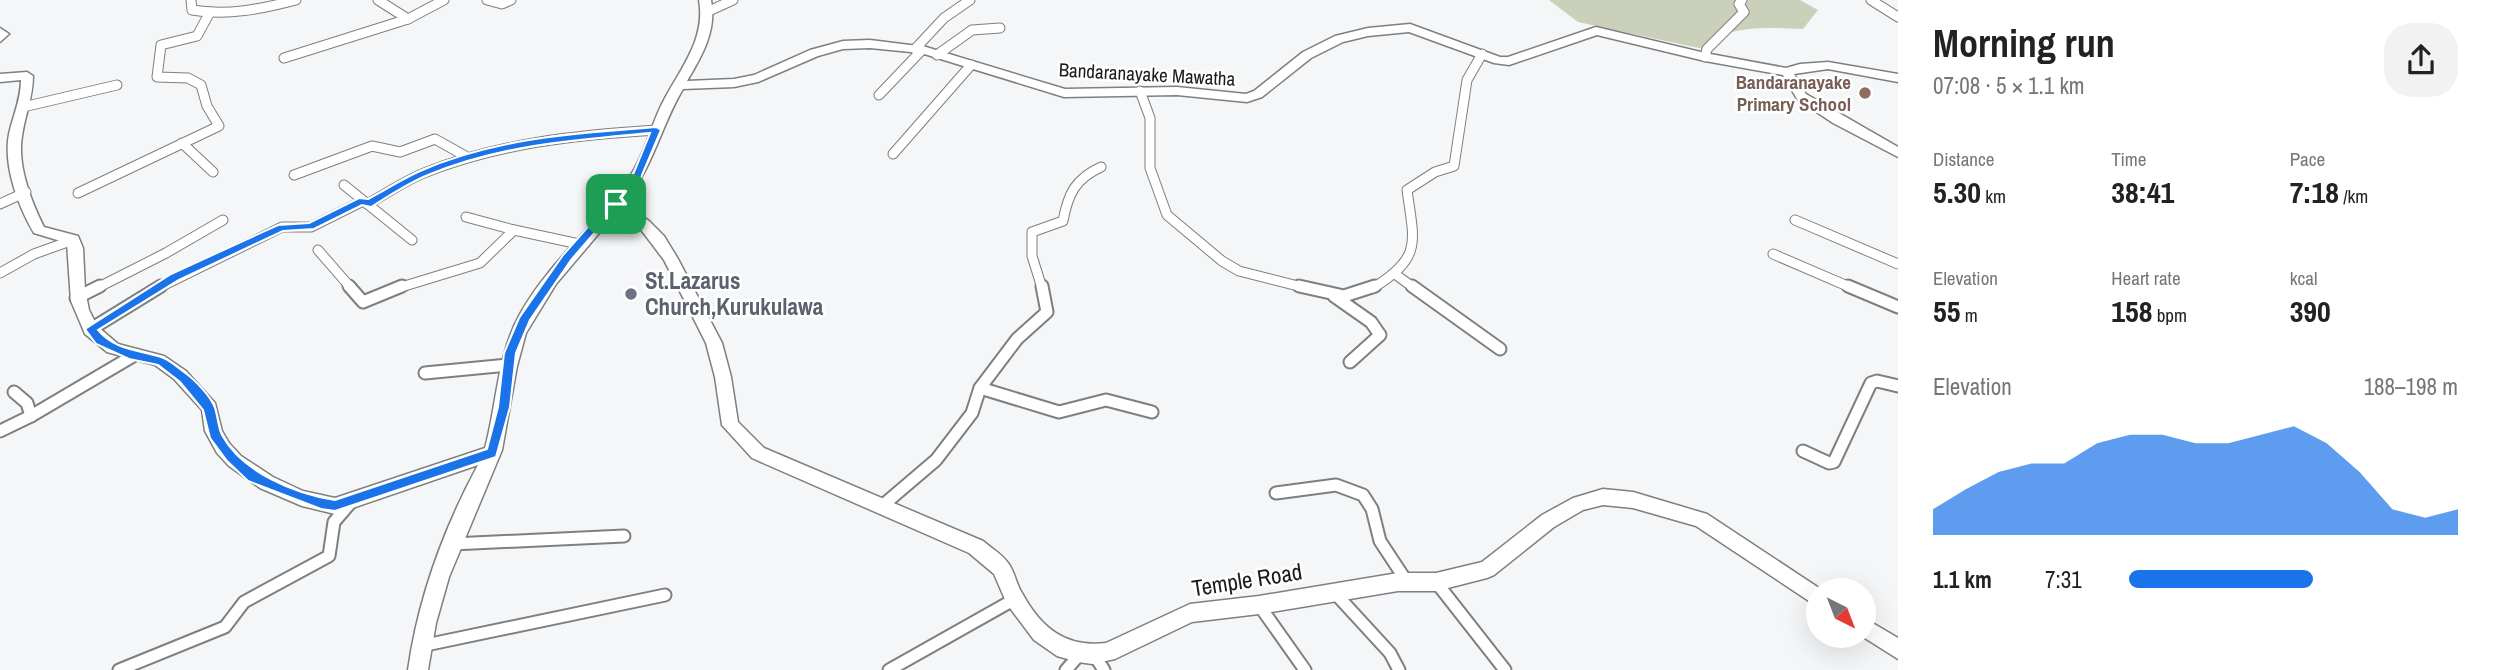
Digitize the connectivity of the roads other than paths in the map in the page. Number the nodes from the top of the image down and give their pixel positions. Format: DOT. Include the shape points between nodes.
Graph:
graph roads {
  1 [pos="191,0"];
  2 [pos="296,0"];
  3 [pos="378,0"];
  4 [pos="444,0"];
  5 [pos="487,0"];
  6 [pos="511,0"];
  7 [pos="733,0"];
  8 [pos="970,0"];
  9 [pos="1742,0"];
  10 [pos="1871,0"];
  11 [pos="707,6"];
  12 [pos="210,12"];
  13 [pos="1898,17"];
  14 [pos="408,19"];
  15 [pos="1000,28"];
  16 [pos="0,32"];
  17 [pos="0,38"];
  18 [pos="918,49"];
  19 [pos="1482,54"];
  20 [pos="937,55"];
  21 [pos="1705,57"];
  22 [pos="284,58"];
  23 [pos="971,65"];
  24 [pos="1787,72"];
  25 [pos="0,78"];
  26 [pos="1898,78"];
  27 [pos="117,85"];
  28 [pos="679,85"];
  29 [pos="1140,91"];
  30 [pos="878,95"];
  31 [pos="23,107"];
  32 [pos="656,130"];
  33 [pos="182,144"];
  34 [pos="1898,153"];
  35 [pos="893,154"];
  36 [pos="467,157"];
  37 [pos="1101,167"];
  38 [pos="213,172"];
  39 [pos="294,175"];
  40 [pos="344,185"];
  41 [pos="26,192"];
  42 [pos="78,192"];
  43 [pos="365,202"];
  44 [pos="0,204"];
  45 [pos="616,204"];
  46 [pos="466,217"];
  47 [pos="223,220"];
  48 [pos="1795,220"];
  49 [pos="514,230"];
  50 [pos="73,240"];
  51 [pos="412,240"];
  52 [pos="579,244"];
  53 [pos="318,250"];
  54 [pos="1773,254"];
  55 [pos="1898,264"];
  56 [pos="0,272"];
  57 [pos="1395,274"];
  58 [pos="1332,294"];
  59 [pos="76,298"];
  60 [pos="1898,307"];
  61 [pos="91,329"];
  62 [pos="1500,349"];
  63 [pos="133,356"];
  64 [pos="1350,362"];
  65 [pos="508,365"];
  66 [pos="425,373"];
  67 [pos="1898,386"];
  68 [pos="980,388"];
  69 [pos="13,392"];
  70 [pos="1152,411"];
  71 [pos="31,416"];
  72 [pos="0,431"];
  73 [pos="1803,451"];
  74 [pos="492,453"];
  75 [pos="1276,493"];
  76 [pos="352,501"];
  77 [pos="883,506"];
  78 [pos="624,536"];
  79 [pos="452,544"];
  80 [pos="1406,582"];
  81 [pos="1436,582"];
  82 [pos="1806,590"];
  83 [pos="1333,591"];
  84 [pos="665,595"];
  85 [pos="1014,599"];
  86 [pos="1259,605"];
  87 [pos="1876,635"];
  88 [pos="421,646"];
  89 [pos="1898,649"];
  90 [pos="1093,660"];
  91 [pos="119,670"];
  92 [pos="418,670"];
  93 [pos="889,670"];
  94 [pos="1066,670"];
  95 [pos="1305,670"];
  96 [pos="1399,670"];
  97 [pos="1505,670"];
  1 -- 12 [label="street" via="192,10"];
  2 -- 12 [label="street"];
  3 -- 14 [label="street"];
  4 -- 14 [label="street"];
  5 -- 6 [label="street" via="502,4"];
  7 -- 11 [label="street"];
  8 -- 18 [label="street" via="944,18"];
  9 -- 21 [label="street" via="1744,12 1707,49"];
  10 -- 13 [label="street"];
  11 -- 28 [label="street" via="708,23"];
  12 -- 33 [label="street" via="192,40 161,45 157,76 188,78 201,85 206,106 219,126"];
  14 -- 22 [label="street"];
  15 -- 20 [label="street" via="972,30"];
  16 -- 17 [label="street"];
  18 -- 20 [label="street, Bandaranayake Mawatha"];
  18 -- 28 [label="street, Bandaranayake Mawatha" via="843,45 758,78"];
  18 -- 30 [label="street"];
  19 -- 21 [label="street, Bandaranayake Mawatha" via="1498,60 1519,59 1596,31"];
  19 -- 29 [label="street, Bandaranayake Mawatha" via="1410,28 1368,32 1339,39 1307,55 1247,98"];
  19 -- 57 [label="street" via="1467,80 1454,166 1407,190 1414,242"];
  20 -- 23 [label="street, Bandaranayake Mawatha"];
  21 -- 24 [label="street, Bandaranayake Mawatha"];
  23 -- 29 [label="street, Bandaranayake Mawatha" via="1063,93"];
  23 -- 35 [label="street"];
  24 -- 26 [label="street" via="1826,66"];
  24 -- 34 [label="street" via="1801,96"];
  25 -- 31 [label="street" via="27,76"];
  27 -- 31 [label="street"];
  28 -- 32 [label="street"];
  29 -- 58 [label="street" via="1150,118 1150,168 1167,215 1239,271"];
  31 -- 41 [label="street" via="14,146"];
  32 -- 36 [label="street" via="540,139"];
  32 -- 45 [label="street" via="636,178"];
  33 -- 38 [label="street"];
  33 -- 42 [label="street"];
  36 -- 39 [label="street" via="435,139 400,152 372,146"];
  36 -- 43 [label="street"];
  37 -- 68 [label="street" via="1076,181 1063,221 1032,232 1032,255 1048,306"];
  40 -- 43 [label="street"];
  41 -- 44 [label="street"];
  41 -- 50 [label="street" via="30,216 39,230"];
  43 -- 51 [label="street"];
  43 -- 61 [label="street" via="311,227 282,227 175,277"];
  45 -- 52 [label="street"];
  45 -- 77 [label="street" via="659,240 698,307 714,343 730,425 758,453"];
  46 -- 49 [label="street"];
  47 -- 59 [label="street"];
  48 -- 55 [label="street"];
  49 -- 52 [label="street"];
  49 -- 53 [label="street" via="480,263 363,302"];
  50 -- 56 [label="street"];
  50 -- 59 [label="street"];
  52 -- 65 [label="street" via="525,318"];
  54 -- 60 [label="street"];
  57 -- 58 [label="street" via="1372,288 1344,296"];
  57 -- 62 [label="street"];
  58 -- 64 [label="street" via="1371,322 1380,335"];
  59 -- 61 [label="street"];
  61 -- 63 [label="street" via="100,341"];
  63 -- 71 [label="street"];
  63 -- 76 [label="street" via="161,361 184,378 209,408 215,434 231,458 253,477 321,503 335,506"];
  65 -- 66 [label="street"];
  65 -- 74 [label="street" via="504,407"];
  67 -- 73 [label="street" via="1871,383 1834,461"];
  68 -- 70 [label="street" via="1059,412 1106,400"];
  68 -- 77 [label="street" via="972,413 936,460"];
  69 -- 71 [label="street" via="27,402"];
  71 -- 72 [label="street"];
  74 -- 76 [label="street"];
  74 -- 79 [label="street"];
  75 -- 80 [label="street" via="1336,485 1363,495 1372,509 1380,541"];
  76 -- 91 [label="street" via="334,522 329,556 244,602 225,626"];
  77 -- 85 [label="street" via="976,547 1002,570"];
  78 -- 79 [label="street"];
  79 -- 88 [label="street"];
  80 -- 81 [label="street, Temple Road"];
  80 -- 83 [label="street, Temple Road"];
  81 -- 82 [label="street, Temple Road" via="1487,569 1548,522 1579,503 1603,496 1701,520"];
  81 -- 97 [label="street"];
  83 -- 86 [label="street, Temple Road"];
  83 -- 96 [label="street" via="1390,653"];
  84 -- 88 [label="street"];
  85 -- 90 [label="street" via="1036,631 1053,646"];
  85 -- 93 [label="street"];
  86 -- 90 [label="street, Temple Road" via="1190,613"];
  86 -- 95 [label="street"];
  87 -- 89 [label="street"];
  88 -- 92 [label="street"];
  90 -- 94 [label="street"];
}
